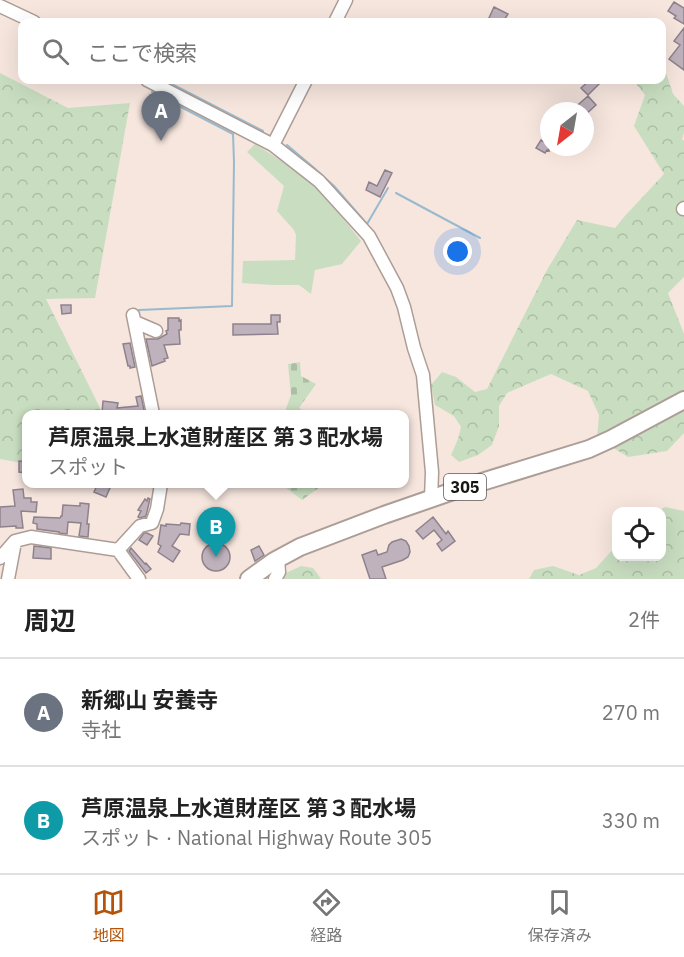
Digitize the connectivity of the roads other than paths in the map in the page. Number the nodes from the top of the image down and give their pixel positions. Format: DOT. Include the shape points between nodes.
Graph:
graph roads {
  1 [pos="346,0"];
  2 [pos="0,6"];
  3 [pos="26,18"];
  4 [pos="337,18"];
  5 [pos="155,84"];
  6 [pos="304,84"];
  7 [pos="273,144"];
  8 [pos="156,331"];
  9 [pos="684,400"];
  10 [pos="152,410"];
  11 [pos="160,488"];
  12 [pos="431,499"];
  13 [pos="15,541"];
  14 [pos="118,550"];
  15 [pos="0,558"];
  16 [pos="278,559"];
  17 [pos="8,579"];
  18 [pos="139,579"];
  19 [pos="249,579"];
  20 [pos="275,579"];
  1 -- 4 [label="street"];
  2 -- 3 [label="street"];
  5 -- 7 [label="street"];
  6 -- 7 [label="street"];
  7 -- 12 [label="street" via="319,181 369,236 397,288 423,375"];
  8 -- 10 [label="street" via="134,319"];
  9 -- 12 [label="highway, 305" via="589,449"];
  11 -- 14 [label="street" via="152,523 140,526"];
  12 -- 16 [label="highway, 305" via="300,547"];
  13 -- 14 [label="street" via="31,537"];
  13 -- 15 [label="street"];
  13 -- 17 [label="street"];
  14 -- 18 [label="street"];
  16 -- 19 [label="highway, 305"];
  16 -- 20 [label="street"];
}
